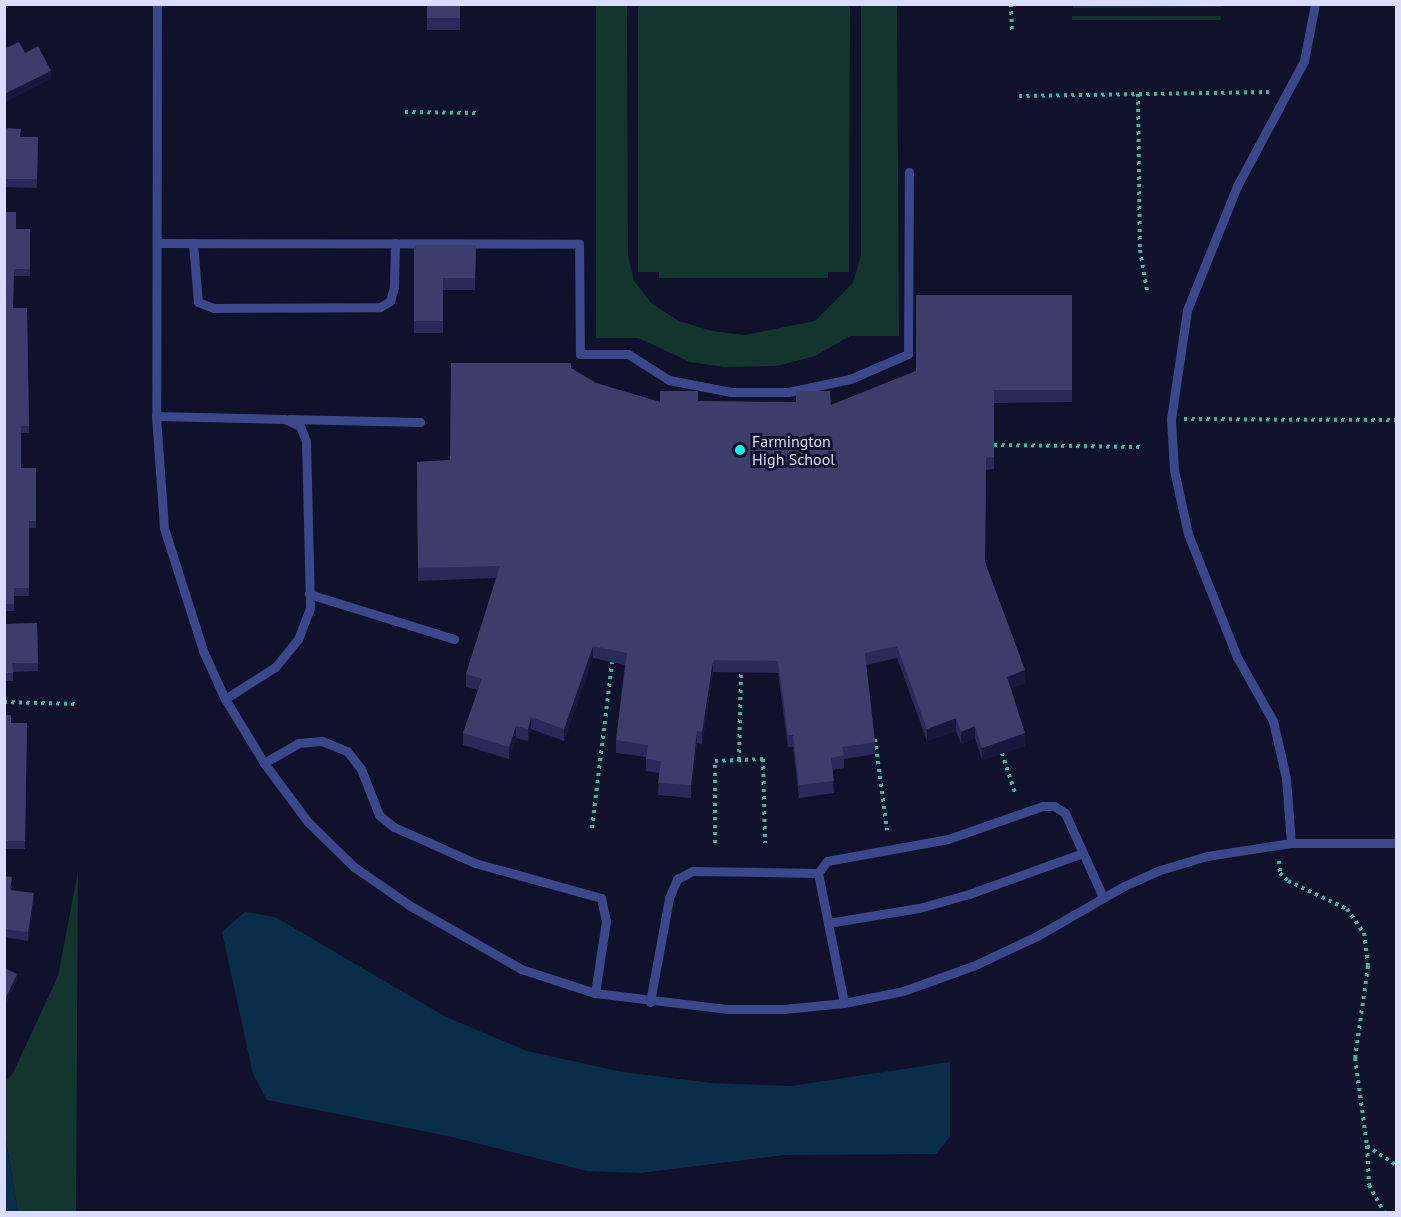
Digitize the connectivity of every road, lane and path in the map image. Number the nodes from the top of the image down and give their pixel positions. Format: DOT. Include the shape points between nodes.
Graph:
graph roads {
  1 [pos="157,4"];
  2 [pos="1011,4"];
  3 [pos="1315,4"];
  4 [pos="1012,30"];
  5 [pos="1289,92"];
  6 [pos="1138,94"];
  7 [pos="1019,96"];
  8 [pos="405,112"];
  9 [pos="480,113"];
  10 [pos="909,172"];
  11 [pos="157,243"];
  12 [pos="193,243"];
  13 [pos="394,243"];
  14 [pos="1147,291"];
  15 [pos="156,416"];
  16 [pos="284,419"];
  17 [pos="1171,419"];
  18 [pos="1396,420"];
  19 [pos="420,422"];
  20 [pos="994,445"];
  21 [pos="1143,447"];
  22 [pos="309,594"];
  23 [pos="454,639"];
  24 [pos="612,662"];
  25 [pos="741,673"];
  26 [pos="225,699"];
  27 [pos="4,702"];
  28 [pos="79,704"];
  29 [pos="874,736"];
  30 [pos="1002,753"];
  31 [pos="739,760"];
  32 [pos="264,763"];
  33 [pos="1015,793"];
  34 [pos="592,828"];
  35 [pos="887,830"];
  36 [pos="715,843"];
  37 [pos="765,843"];
  38 [pos="1291,843"];
  39 [pos="1396,843"];
  40 [pos="1083,853"];
  41 [pos="1279,861"];
  42 [pos="818,873"];
  43 [pos="1102,897"];
  44 [pos="828,923"];
  45 [pos="595,993"];
  46 [pos="650,1002"];
  47 [pos="844,1003"];
  48 [pos="1367,1146"];
  49 [pos="1396,1165"];
  50 [pos="1384,1212"];
  1 -- 11 [label="lane"];
  2 -- 4 [label="path"];
  3 -- 5 [label="lane" via="1304,61"];
  5 -- 6 [label="path"];
  5 -- 17 [label="lane" via="1237,186 1187,310"];
  6 -- 7 [label="path"];
  6 -- 14 [label="path" via="1140,250"];
  8 -- 9 [label="path"];
  10 -- 13 [label="lane" via="908,354 850,380 788,392 731,392 669,380 628,354 580,354 579,244"];
  11 -- 12 [label="lane"];
  11 -- 15 [label="lane"];
  12 -- 13 [label="lane"];
  12 -- 13 [label="lane" via="198,302 226,308 380,307 390,301 394,287"];
  15 -- 16 [label="lane"];
  15 -- 26 [label="lane" via="164,528 188,607"];
  16 -- 19 [label="lane"];
  16 -- 22 [label="lane" via="300,426 306,441"];
  17 -- 18 [label="path"];
  17 -- 38 [label="lane" via="1174,470 1188,534 1233,647 1273,721 1286,778"];
  20 -- 21 [label="path"];
  22 -- 23 [label="lane"];
  22 -- 26 [label="lane" via="310,608 298,639 275,667"];
  24 -- 34 [label="path"];
  25 -- 31 [label="path"];
  26 -- 32 [label="lane"];
  27 -- 28 [label="path"];
  29 -- 35 [label="path"];
  30 -- 33 [label="path"];
  31 -- 36 [label="path" via="715,761"];
  31 -- 37 [label="path" via="763,759"];
  32 -- 45 [label="lane" via="308,822 354,867 409,905 521,969"];
  32 -- 45 [label="lane" via="298,743 322,741 347,751 361,769 379,815 394,827 475,863 601,898 606,921"];
  38 -- 39 [label="lane"];
  38 -- 43 [label="lane" via="1207,856 1160,870"];
  40 -- 42 [label="lane" via="1065,813 1054,806 1043,806 948,839 827,861"];
  40 -- 43 [label="lane"];
  40 -- 44 [label="lane" via="919,908"];
  41 -- 48 [label="path" via="1280,873 1288,881 1347,909 1364,933 1368,966 1355,1058"];
  42 -- 44 [label="lane"];
  42 -- 46 [label="lane" via="693,871 677,879 669,898"];
  43 -- 47 [label="lane" via="1037,936 973,966 903,991"];
  44 -- 47 [label="lane"];
  45 -- 46 [label="lane"];
  46 -- 47 [label="lane" via="728,1009"];
  48 -- 49 [label="path"];
  48 -- 50 [label="path" via="1369,1185"];
}
